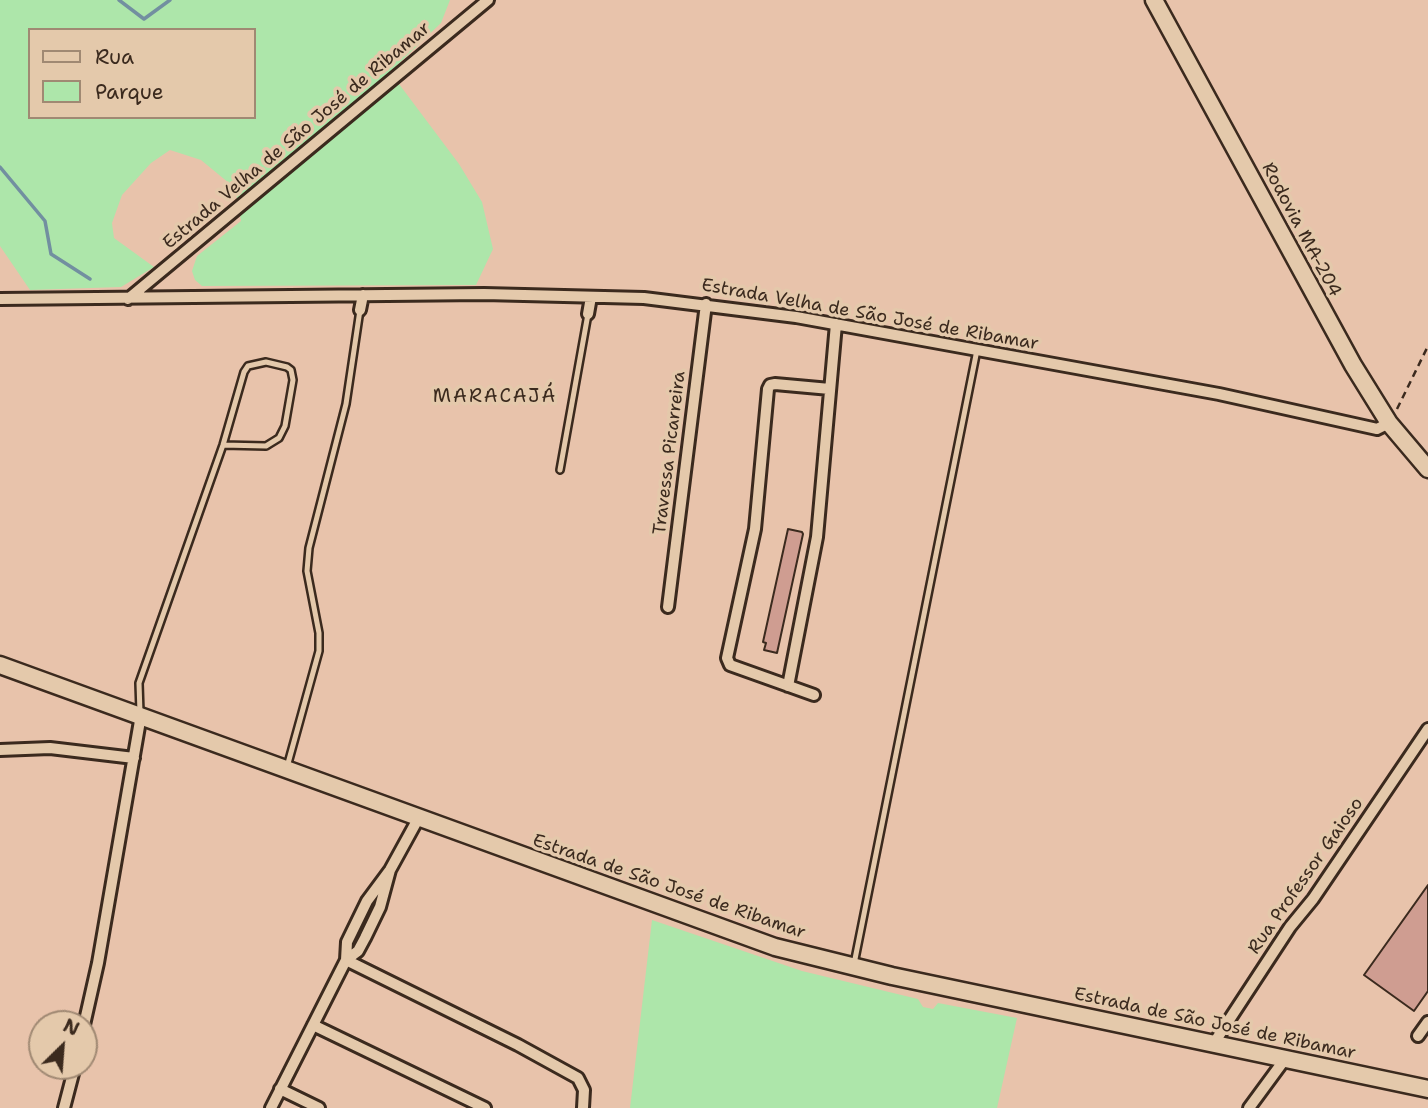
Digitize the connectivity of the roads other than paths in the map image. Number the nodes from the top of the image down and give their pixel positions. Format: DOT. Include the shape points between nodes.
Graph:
graph roads {
  1 [pos="488,0"];
  2 [pos="1154,0"];
  3 [pos="363,295"];
  4 [pos="591,297"];
  5 [pos="0,299"];
  6 [pos="128,299"];
  7 [pos="706,304"];
  8 [pos="360,310"];
  9 [pos="588,314"];
  10 [pos="836,324"];
  11 [pos="976,350"];
  12 [pos="830,389"];
  13 [pos="1389,423"];
  14 [pos="223,445"];
  15 [pos="1428,469"];
  16 [pos="560,470"];
  17 [pos="668,607"];
  18 [pos="0,665"];
  19 [pos="788,686"];
  20 [pos="814,695"];
  21 [pos="141,715"];
  22 [pos="1428,729"];
  23 [pos="0,750"];
  24 [pos="134,758"];
  25 [pos="286,770"];
  26 [pos="418,819"];
  27 [pos="346,960"];
  28 [pos="853,967"];
  29 [pos="87,1010"];
  30 [pos="1428,1022"];
  31 [pos="313,1024"];
  32 [pos="1418,1036"];
  33 [pos="1214,1043"];
  34 [pos="1285,1059"];
  35 [pos="71,1080"];
  36 [pos="1428,1089"];
  37 [pos="280,1090"];
  38 [pos="64,1108"];
  39 [pos="271,1108"];
  40 [pos="319,1108"];
  41 [pos="485,1108"];
  42 [pos="583,1108"];
  43 [pos="1249,1108"];
  1 -- 6 [label="street, Estrada Velha de São José de Ribamar"];
  2 -- 13 [label="main road, Rodovia MA-204"];
  3 -- 4 [label="street, Estrada Velha de São José de Ribamar"];
  3 -- 6 [label="street, Estrada Velha de São José de Ribamar"];
  3 -- 8 [label="street"];
  4 -- 7 [label="street, Estrada Velha de São José de Ribamar"];
  4 -- 9 [label="street"];
  5 -- 6 [label="street, Estrada Velha de São José de Ribamar"];
  7 -- 10 [label="street, Estrada Velha de São José de Ribamar"];
  7 -- 17 [label="street, Travessa Picarreira"];
  8 -- 25 [label="lane" via="346,404 309,548 307,571 319,651"];
  9 -- 16 [label="lane"];
  10 -- 11 [label="street, Estrada Velha de São José de Ribamar"];
  10 -- 12 [label="street"];
  11 -- 13 [label="street, Estrada Velha de São José de Ribamar" via="1281,406 1377,429"];
  11 -- 28 [label="lane"];
  12 -- 19 [label="street" via="817,537"];
  12 -- 19 [label="street" via="775,384 768,389 755,529 727,658 730,665"];
  13 -- 15 [label="main road, Rodovia MA-204"];
  14 -- 14 [label="lane" via="266,446 279,438 285,426 291,370 266,362 248,366"];
  14 -- 21 [label="lane" via="139,683"];
  18 -- 21 [label="main road, Estrada de São José de Ribamar"];
  19 -- 20 [label="street"];
  21 -- 24 [label="street"];
  21 -- 25 [label="main road, Estrada de São José de Ribamar"];
  22 -- 33 [label="street, Rua Professor Gaioso"];
  23 -- 24 [label="street" via="50,748"];
  24 -- 29 [label="street"];
  25 -- 26 [label="main road, Estrada de São José de Ribamar"];
  26 -- 27 [label="street" via="367,901 347,943"];
  26 -- 28 [label="main road, Estrada de São José de Ribamar" via="761,943"];
  27 -- 31 [label="street"];
  27 -- 42 [label="street" via="578,1079 584,1090"];
  28 -- 33 [label="main road, Estrada de São José de Ribamar"];
  30 -- 32 [label="street"];
  31 -- 37 [label="street"];
  31 -- 41 [label="street"];
  33 -- 34 [label="main road, Estrada de São José de Ribamar"];
  34 -- 36 [label="main road, Estrada de São José de Ribamar"];
  34 -- 43 [label="street"];
  35 -- 38 [label="street"];
  37 -- 39 [label="street"];
  37 -- 40 [label="street"];
}
